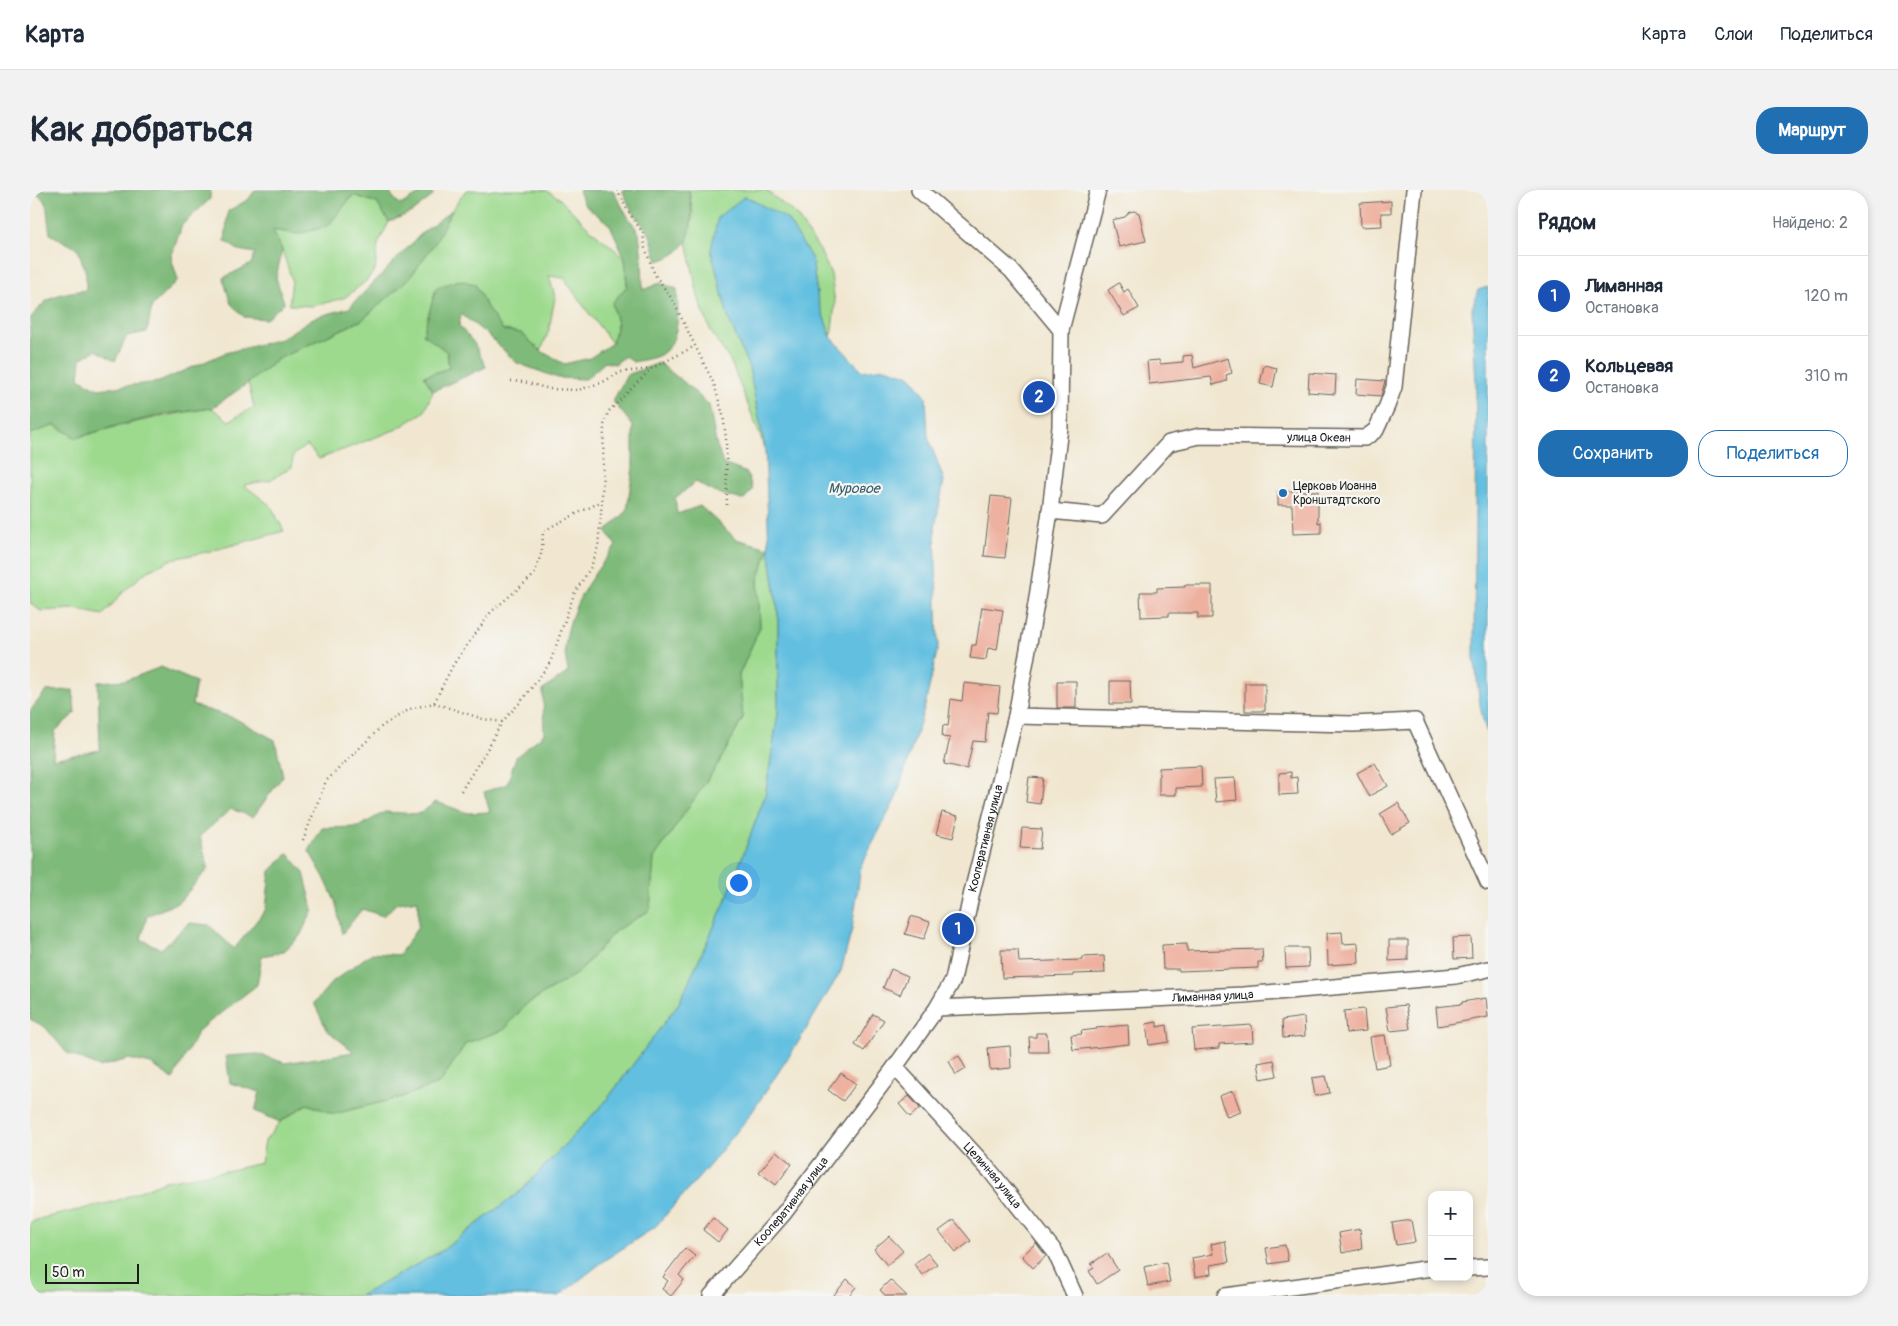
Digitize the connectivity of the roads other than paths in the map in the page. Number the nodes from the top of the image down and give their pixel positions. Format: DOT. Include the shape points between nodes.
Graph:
graph roads {
  1 [pos="920,190"];
  2 [pos="1098,190"];
  3 [pos="1414,190"];
  4 [pos="1061,330"];
  5 [pos="1050,511"];
  6 [pos="1016,716"];
  7 [pos="1488,882"];
  8 [pos="1488,969"];
  9 [pos="937,1008"];
  10 [pos="895,1067"];
  11 [pos="1488,1267"];
  12 [pos="1473,1268"];
  13 [pos="1428,1269"];
  14 [pos="711,1296"];
  15 [pos="1075,1296"];
  16 [pos="1225,1296"];
  1 -- 4 [label="street" via="1010,270"];
  2 -- 4 [label="street, Кооперативная улица"];
  3 -- 5 [label="street, улица Океан" via="1394,387 1381,420 1371,435 1365,438 1200,436 1169,443 1102,516"];
  4 -- 5 [label="street, Кооперативная улица" via="1060,427"];
  5 -- 6 [label="street, Кооперативная улица"];
  6 -- 7 [label="street" via="1353,724 1415,721"];
  6 -- 9 [label="street, Кооперативная улица" via="953,980"];
  8 -- 9 [label="street, Лиманная улица" via="1456,976 1244,996"];
  9 -- 10 [label="street, Кооперативная улица"];
  10 -- 14 [label="street, Кооперативная улица" via="784,1213"];
  10 -- 15 [label="street, Целинная улица" via="991,1172 1055,1252"];
  11 -- 12 [label="street"];
  13 -- 16 [label="street"];
}
